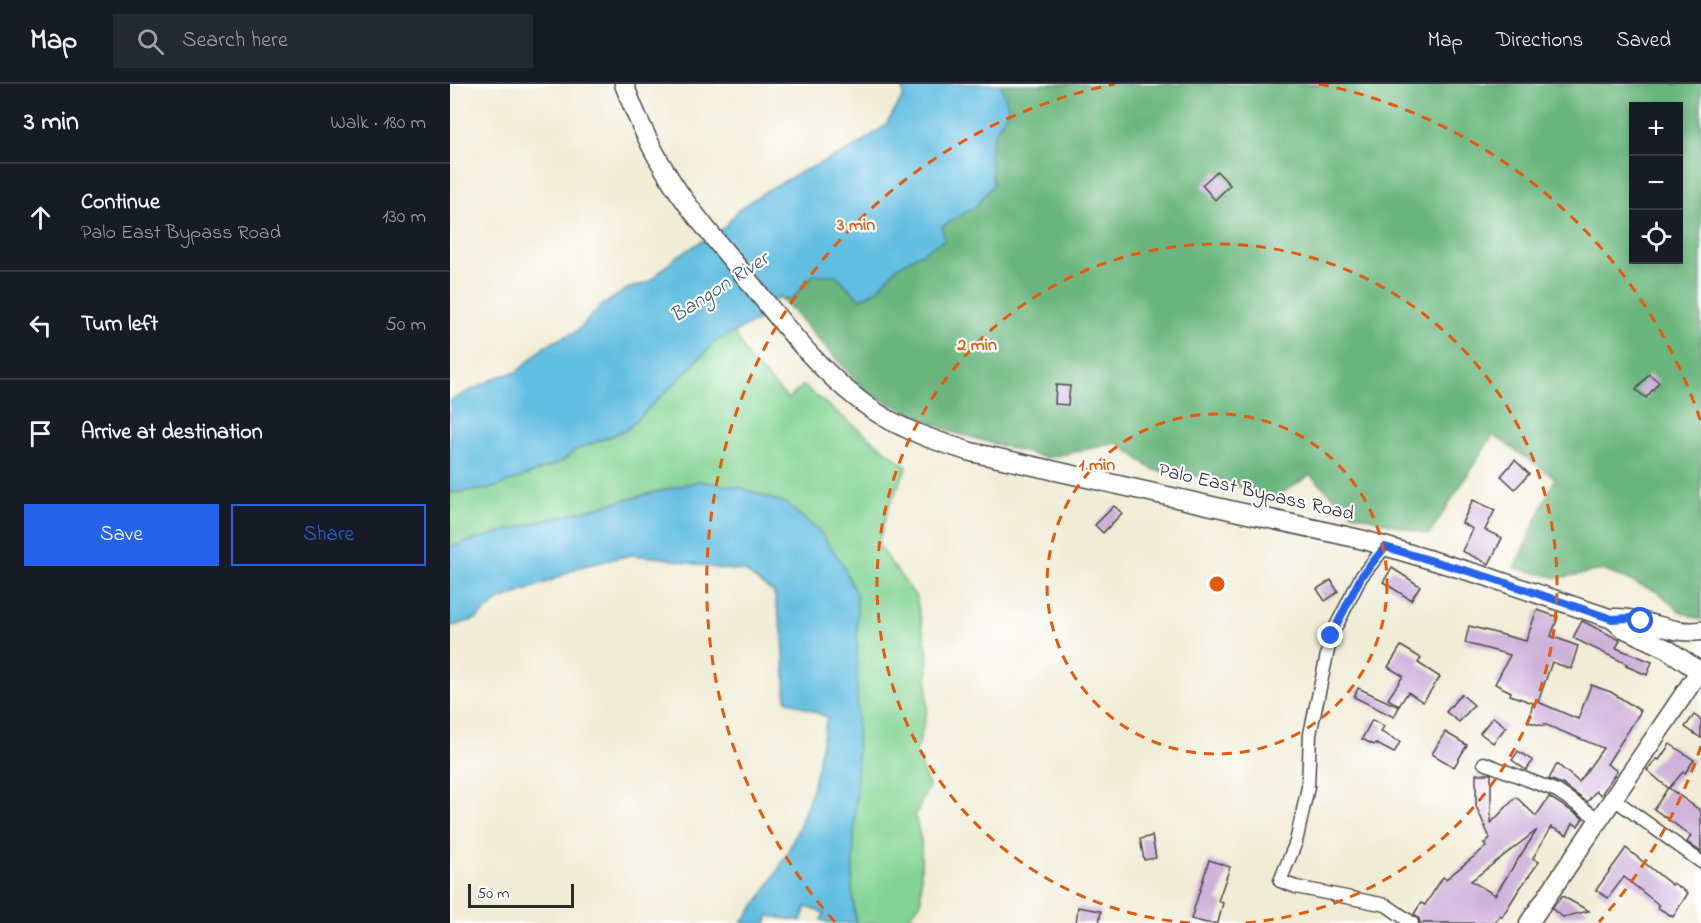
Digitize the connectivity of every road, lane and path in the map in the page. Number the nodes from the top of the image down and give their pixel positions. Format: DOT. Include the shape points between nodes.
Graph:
graph roads {
  1 [pos="624,84"];
  2 [pos="1385,547"];
  3 [pos="1612,619"];
  4 [pos="1699,632"];
  5 [pos="1700,670"];
  6 [pos="1484,763"];
  7 [pos="1614,799"];
  8 [pos="1600,820"];
  9 [pos="1701,862"];
  10 [pos="1412,923"];
  11 [pos="1529,923"];
  1 -- 2 [label="main road, Palo East Bypass Road" via="644,134 673,184 699,218 777,317 843,387 878,413 920,436 971,452"];
  2 -- 3 [label="main road, Palo East Bypass Road"];
  2 -- 10 [label="street" via="1361,577 1331,636 1310,734 1308,788 1296,842 1280,881 1386,905"];
  3 -- 4 [label="main road, Palo East Bypass Road" via="1629,618 1666,629"];
  3 -- 5 [label="main road, Palo East Bypass Road"];
  5 -- 7 [label="main road"];
  6 -- 8 [label="street" via="1557,791"];
  7 -- 8 [label="main road"];
  7 -- 9 [label="street"];
  8 -- 11 [label="main road"];
}
